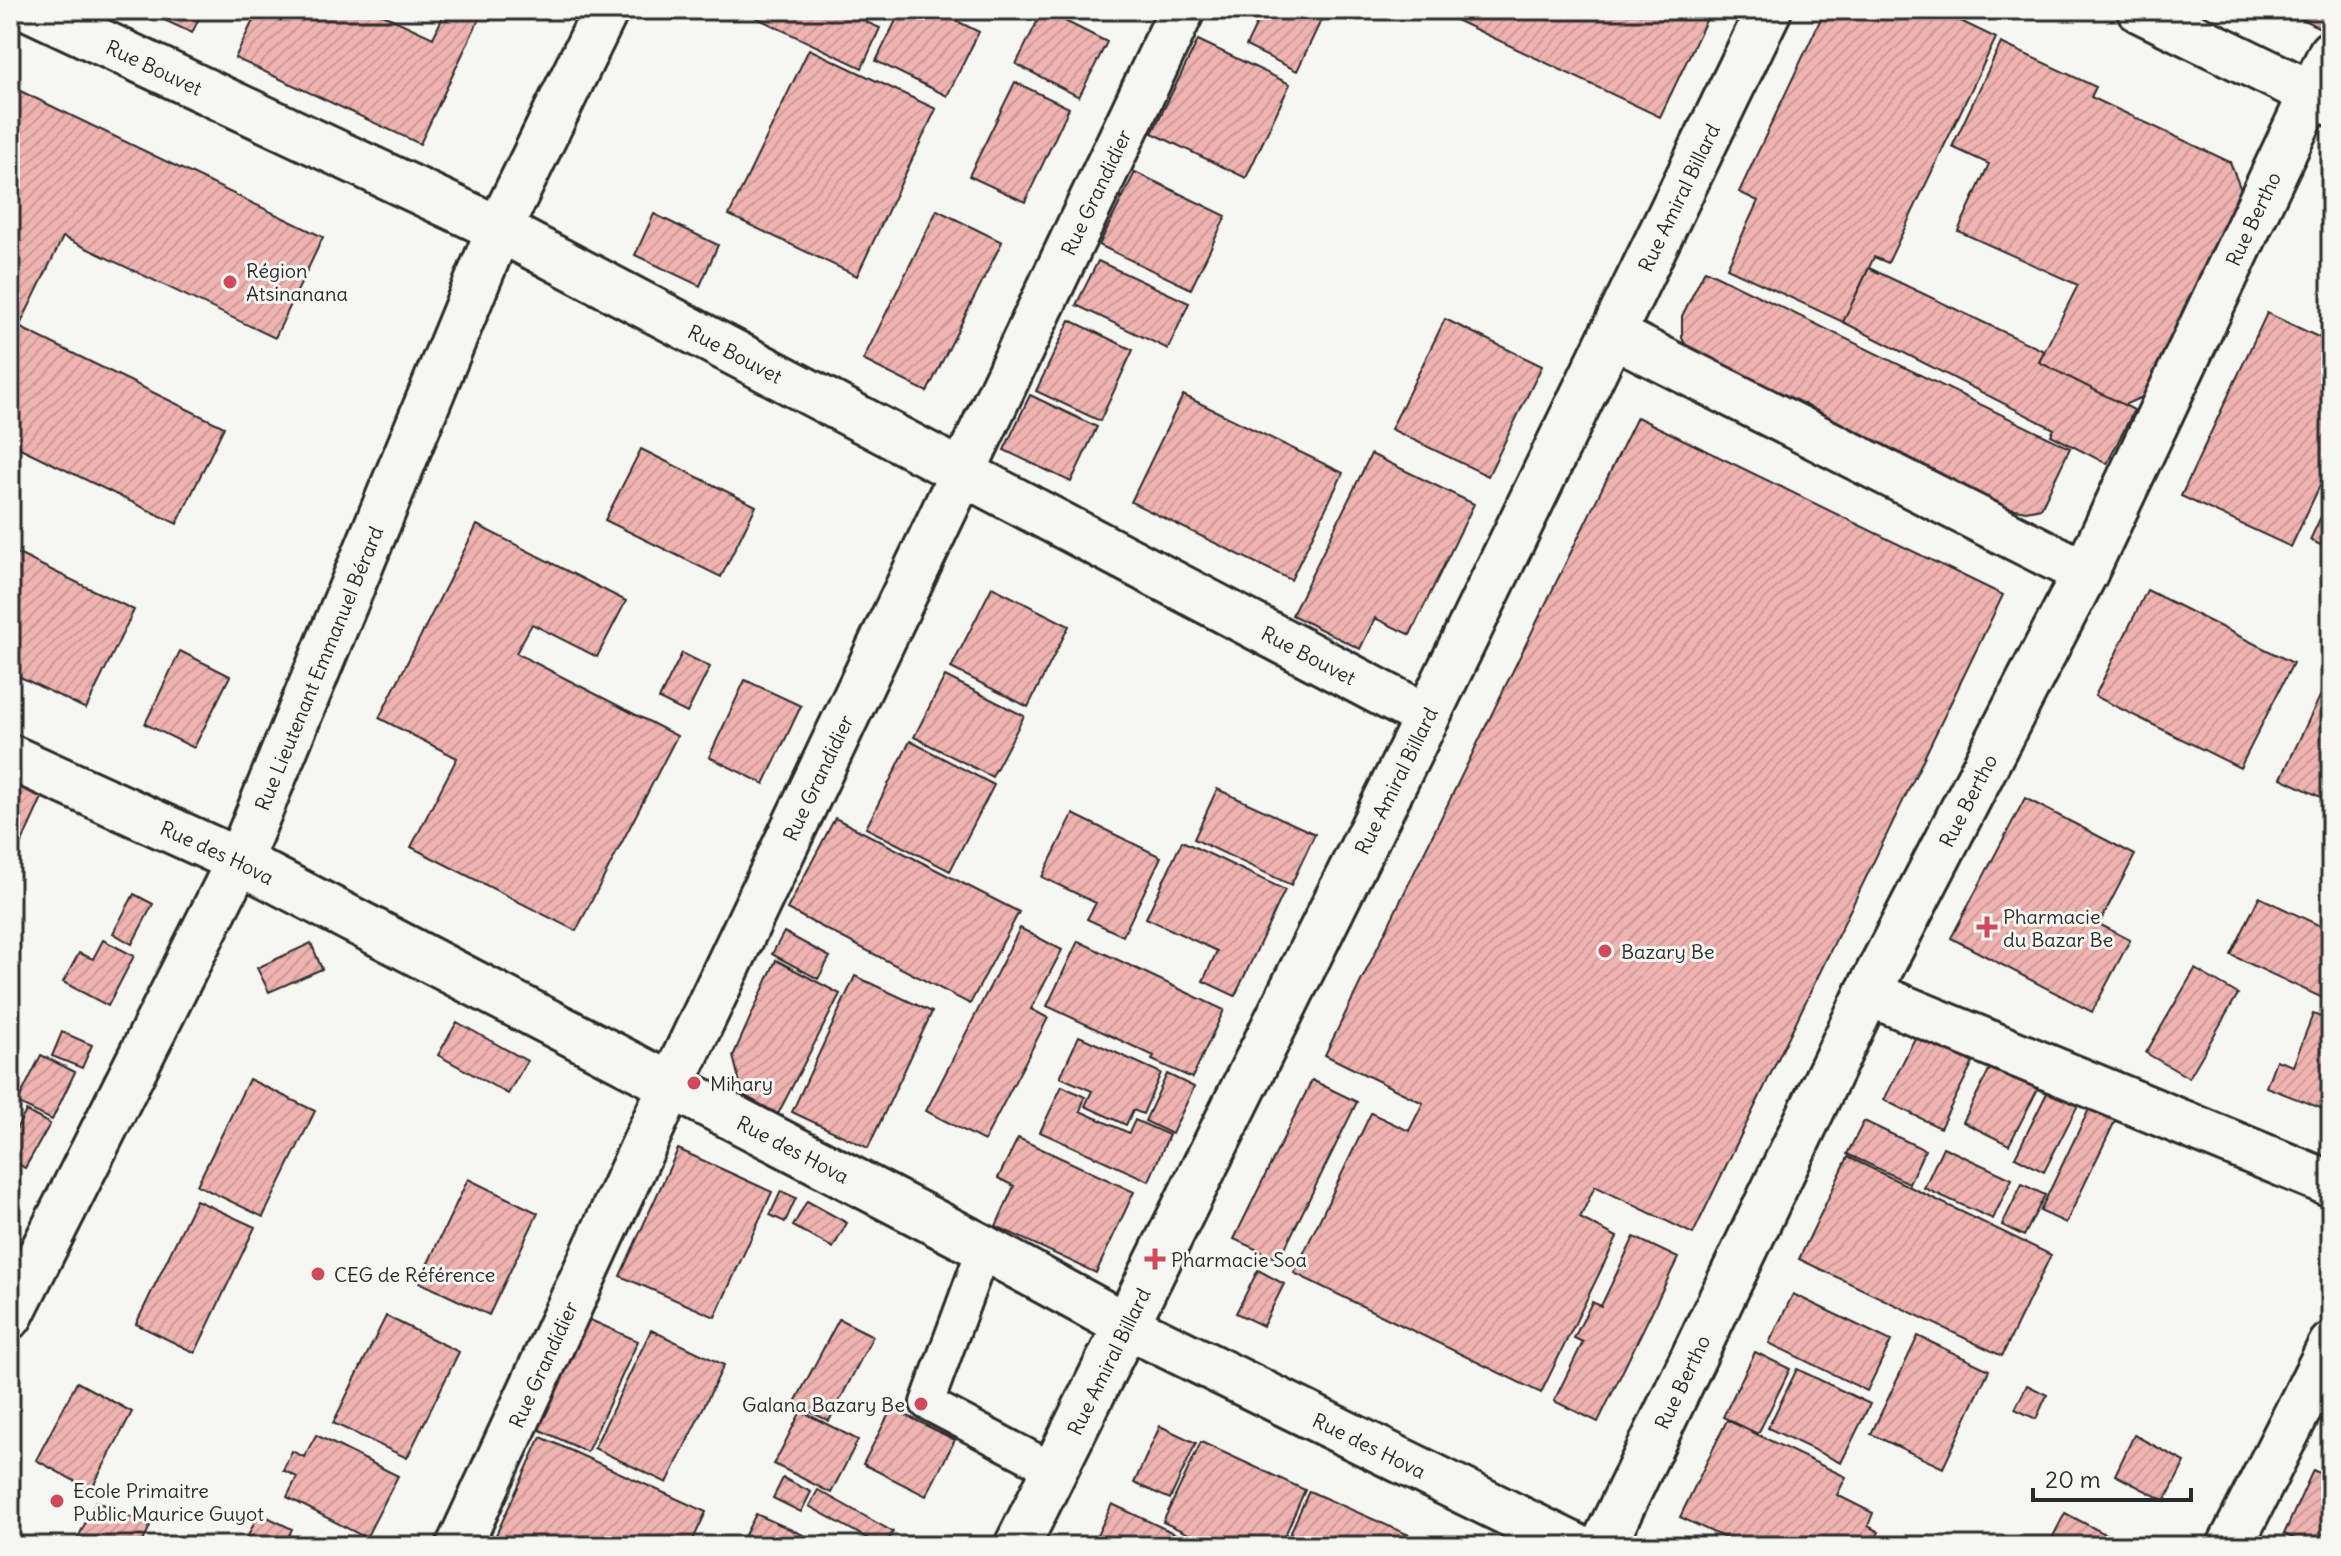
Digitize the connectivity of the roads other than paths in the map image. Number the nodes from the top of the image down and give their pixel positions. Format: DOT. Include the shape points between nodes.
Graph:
graph roads {
  1 [pos="33,10"];
  2 [pos="606,10"];
  3 [pos="1182,10"];
  4 [pos="1769,10"];
  5 [pos="2140,10"];
  6 [pos="2331,53"];
  7 [pos="2321,98"];
  8 [pos="499,229"];
  9 [pos="1612,334"];
  10 [pos="961,472"];
  11 [pos="2085,573"];
  12 [pos="1427,717"];
  13 [pos="10,757"];
  14 [pos="239,861"];
  15 [pos="1868,993"];
  16 [pos="671,1086"];
  17 [pos="2331,1184"];
  18 [pos="984,1248"];
  19 [pos="10,1316"];
  20 [pos="1125,1325"];
  21 [pos="2331,1345"];
  22 [pos="1054,1470"];
  23 [pos="459,1546"];
  24 [pos="1017,1546"];
  25 [pos="1575,1546"];
  26 [pos="1603,1546"];
  27 [pos="2230,1546"];
  1 -- 8 [label="street, Rue Bouvet"];
  2 -- 8 [label="street, Rue Lieutenant Emmanuel Bérard"];
  3 -- 10 [label="street, Rue Grandidier"];
  4 -- 9 [label="street, Rue Amiral Billard"];
  5 -- 7 [label="street"];
  6 -- 7 [label="street, Rue Bertho"];
  7 -- 11 [label="street, Rue Bertho"];
  8 -- 10 [label="street, Rue Bouvet"];
  8 -- 14 [label="street, Rue Lieutenant Emmanuel Bérard"];
  9 -- 11 [label="street"];
  9 -- 12 [label="street, Rue Amiral Billard"];
  10 -- 12 [label="street, Rue Bouvet"];
  10 -- 16 [label="street, Rue Grandidier"];
  11 -- 15 [label="street, Rue Bertho"];
  12 -- 20 [label="street, Rue Amiral Billard"];
  13 -- 14 [label="street, Rue des Hova"];
  14 -- 16 [label="street, Rue des Hova"];
  14 -- 19 [label="street, Rue Lieutenant Emmanuel Bérard"];
  15 -- 17 [label="street"];
  15 -- 26 [label="street, Rue Bertho"];
  16 -- 18 [label="street, Rue des Hova"];
  16 -- 23 [label="street, Rue Grandidier"];
  18 -- 20 [label="street, Rue des Hova"];
  18 -- 22 [label="lane" via="927,1403"];
  20 -- 22 [label="street, Rue Amiral Billard"];
  20 -- 25 [label="street, Rue des Hova"];
  21 -- 27 [label="street"];
  22 -- 24 [label="street, Rue Amiral Billard"];
}
